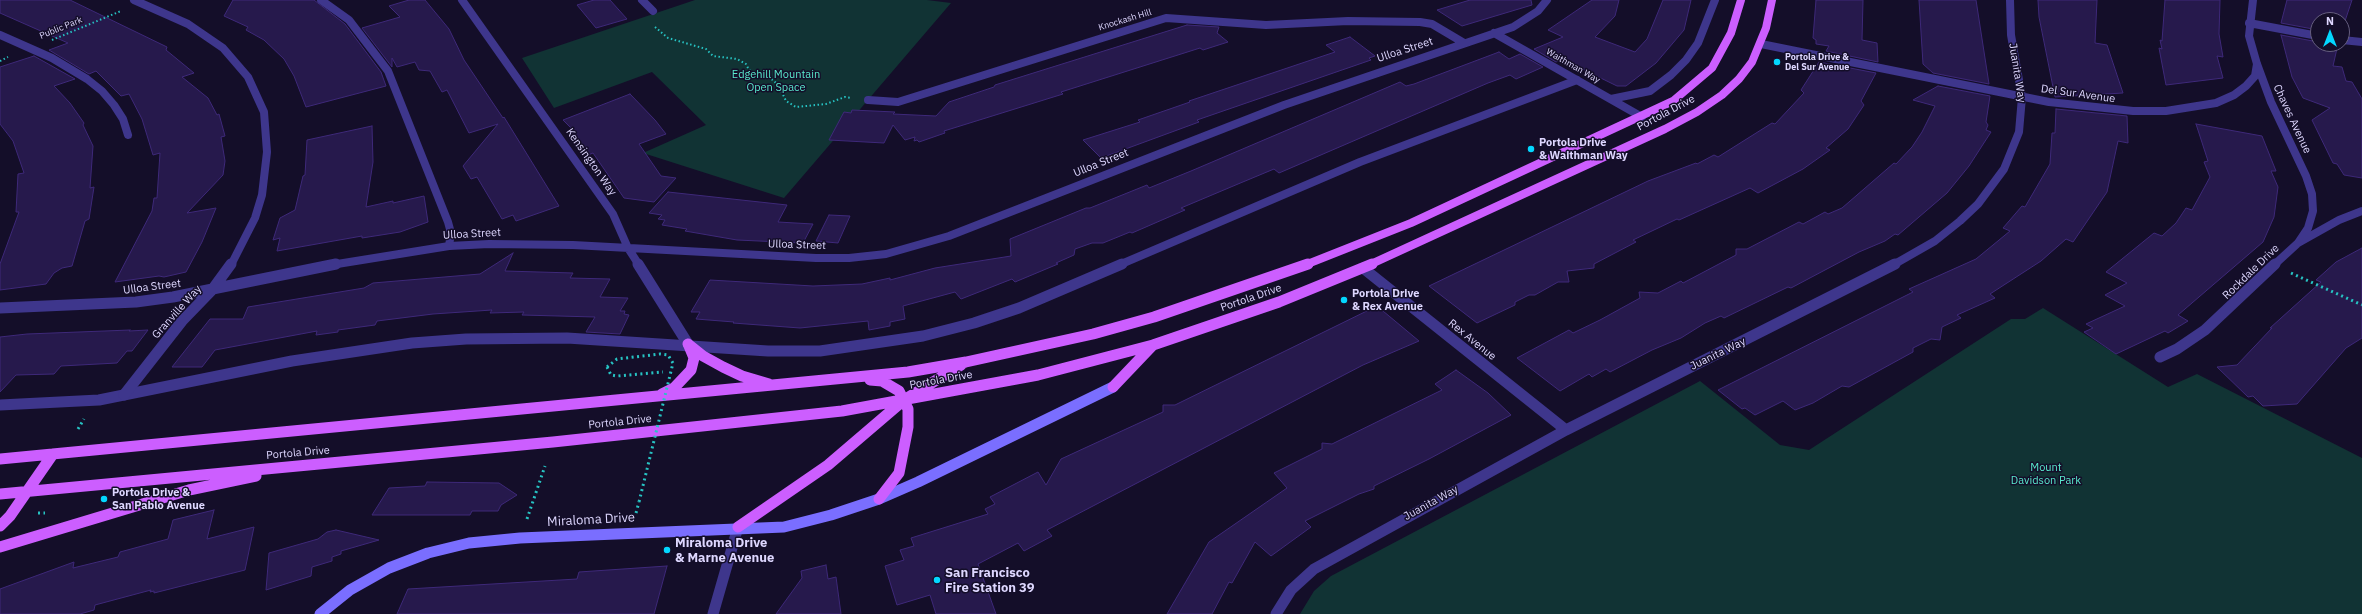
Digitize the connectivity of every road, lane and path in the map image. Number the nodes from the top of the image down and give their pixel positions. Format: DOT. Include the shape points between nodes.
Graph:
graph roads {
  1 [pos="134,0"];
  2 [pos="321,0"];
  3 [pos="462,0"];
  4 [pos="642,0"];
  5 [pos="1547,0"];
  6 [pos="1715,0"];
  7 [pos="1741,0"];
  8 [pos="1772,0"];
  9 [pos="2010,0"];
  10 [pos="2253,0"];
  11 [pos="127,8"];
  12 [pos="653,12"];
  13 [pos="2249,23"];
  14 [pos="1494,33"];
  15 [pos="2310,34"];
  16 [pos="0,35"];
  17 [pos="2350,41"];
  18 [pos="2362,42"];
  19 [pos="1464,43"];
  20 [pos="1761,44"];
  21 [pos="30,48"];
  22 [pos="0,61"];
  23 [pos="2257,64"];
  24 [pos="1577,80"];
  25 [pos="2022,97"];
  26 [pos="1611,99"];
  27 [pos="868,100"];
  28 [pos="1642,117"];
  29 [pos="128,135"];
  30 [pos="2362,211"];
  31 [pos="2298,243"];
  32 [pos="449,246"];
  33 [pos="628,248"];
  34 [pos="2274,265"];
  35 [pos="1363,268"];
  36 [pos="212,290"];
  37 [pos="2362,305"];
  38 [pos="0,308"];
  39 [pos="688,344"];
  40 [pos="1153,345"];
  41 [pos="2160,357"];
  42 [pos="966,362"];
  43 [pos="662,372"];
  44 [pos="854,378"];
  45 [pos="774,386"];
  46 [pos="1113,387"];
  47 [pos="124,395"];
  48 [pos="646,398"];
  49 [pos="904,400"];
  50 [pos="0,405"];
  51 [pos="1566,430"];
  52 [pos="53,454"];
  53 [pos="0,459"];
  54 [pos="308,465"];
  55 [pos="545,466"];
  56 [pos="27,492"];
  57 [pos="0,494"];
  58 [pos="879,499"];
  59 [pos="636,513"];
  60 [pos="527,518"];
  61 [pos="0,526"];
  62 [pos="738,527"];
  63 [pos="0,547"];
  64 [pos="320,614"];
  65 [pos="713,614"];
  66 [pos="1276,614"];
  1 -- 36 [label="street, Granville Way" via="188,24 223,48 248,77 264,112 267,152 262,195 244,242"];
  2 -- 32 [label="street" via="349,20 388,71 448,222 451,233"];
  3 -- 33 [label="street, Kensington Way" via="613,214"];
  4 -- 12 [label="street"];
  5 -- 14 [label="street, Ulloa Street" via="1526,20"];
  6 -- 26 [label="street" via="1698,43 1671,75 1650,91"];
  7 -- 28 [label="main road, Portola Drive" via="1731,33 1712,68 1673,101"];
  8 -- 20 [label="main road, Portola Drive"];
  9 -- 25 [label="street, Juanita Way" via="2011,35"];
  10 -- 13 [label="street, Chaves Avenue"];
  11 -- 21 [label="path, Public Park"];
  13 -- 15 [label="street"];
  13 -- 23 [label="street, Chaves Avenue" via="2249,36"];
  14 -- 19 [label="street, Ulloa Street"];
  14 -- 24 [label="street, Waithman Way"];
  16 -- 21 [label="street"];
  17 -- 18 [label="street"];
  19 -- 27 [label="street, Knockash Hill" via="1432,24 1420,22 1348,21 1266,25 1166,18 898,102"];
  19 -- 33 [label="street, Ulloa Street" via="1284,105 919,246 886,254 849,258"];
  20 -- 25 [label="street, Del Sur Avenue"];
  20 -- 35 [label="main road, Portola Drive" via="1739,79 1722,95 1697,112"];
  21 -- 22 [label="path, Public Park"];
  21 -- 29 [label="street" via="71,68 102,91 123,119"];
  23 -- 25 [label="street, Del Sur Avenue" via="2255,76 2234,95 2216,103 2194,108 2166,111 2097,109"];
  23 -- 31 [label="street, Chaves Avenue" via="2312,194 2313,212 2308,228"];
  24 -- 26 [label="street, Waithman Way"];
  24 -- 39 [label="street" via="1360,162 1019,308 974,323 923,336 820,351 768,351"];
  25 -- 51 [label="street, Juanita Way" via="2019,132 2004,169 1978,204 1935,241 1872,277"];
  26 -- 28 [label="street, Waithman Way"];
  28 -- 42 [label="main road, Portola Drive" via="1418,219 1315,261 1154,317 1093,334"];
  30 -- 31 [label="street, Rockdale Drive"];
  31 -- 34 [label="street, Rockdale Drive"];
  32 -- 33 [label="street, Ulloa Street" via="523,244"];
  32 -- 36 [label="street, Ulloa Street" via="361,259"];
  33 -- 39 [label="street, Kensington Way"];
  34 -- 37 [label="path"];
  34 -- 41 [label="street, Rockdale Drive" via="2205,330"];
  35 -- 40 [label="main road, Portola Drive" via="1279,302"];
  35 -- 51 [label="street, Rex Avenue"];
  36 -- 38 [label="street, Ulloa Street" via="136,302"];
  36 -- 47 [label="street, Granville Way" via="182,322"];
  39 -- 45 [label="main road" via="703,356 729,370"];
  39 -- 47 [label="street" via="567,338 466,339 412,343 292,361"];
  39 -- 48 [label="main road" via="694,358 691,370 674,388 661,395"];
  40 -- 46 [label="main road"];
  40 -- 49 [label="main road, Portola Drive" via="1038,375"];
  42 -- 44 [label="main road, Portola Drive"];
  42 -- 49 [label="main road"];
  43 -- 59 [label="path, bridge" via="618,376 611,375 607,367 617,359 660,354 668,355 673,363"];
  44 -- 45 [label="main road, Portola Drive"];
  44 -- 49 [label="main road" via="882,381 898,392"];
  45 -- 48 [label="main road, Portola Drive"];
  46 -- 58 [label="street" via="964,462"];
  47 -- 50 [label="street" via="99,400"];
  48 -- 52 [label="main road, Portola Drive"];
  49 -- 54 [label="main road, Portola Drive" via="826,413"];
  49 -- 58 [label="main road" via="908,409 908,427 899,473"];
  49 -- 62 [label="main road" via="828,465"];
  51 -- 66 [label="street, Juanita Way" via="1314,568 1291,590"];
  52 -- 53 [label="main road, Portola Drive"];
  52 -- 56 [label="main road"];
  54 -- 56 [label="main road, Portola Drive"];
  54 -- 63 [label="main road" via="189,490"];
  55 -- 60 [label="path"];
  56 -- 57 [label="main road, Portola Drive"];
  56 -- 61 [label="main road"];
  58 -- 62 [label="street, Miraloma Drive" via="784,527"];
  62 -- 64 [label="street, Miraloma Drive" via="520,538 470,543 428,553 389,568 350,590"];
  62 -- 65 [label="street"];
}
